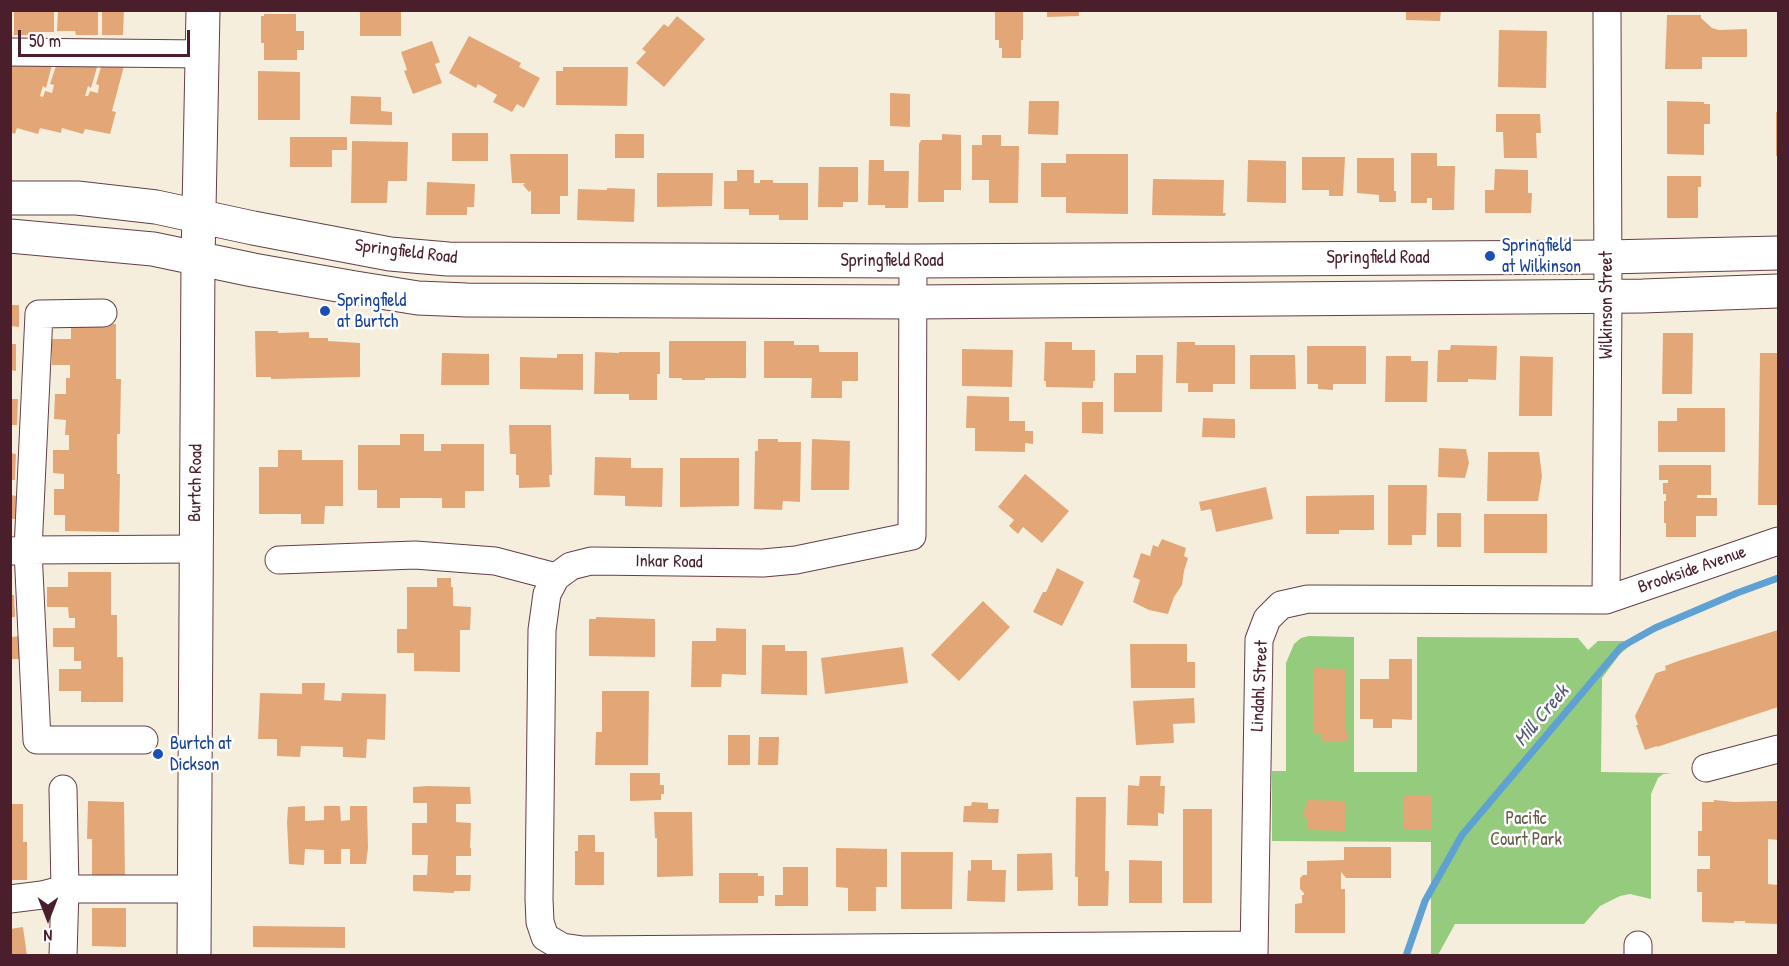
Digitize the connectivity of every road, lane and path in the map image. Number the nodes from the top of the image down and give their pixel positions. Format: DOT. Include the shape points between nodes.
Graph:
graph roads {
  1 [pos="203,10"];
  2 [pos="1607,10"];
  3 [pos="10,52"];
  4 [pos="203,54"];
  5 [pos="10,198"];
  6 [pos="200,215"];
  7 [pos="10,236"];
  8 [pos="1779,253"];
  9 [pos="1607,257"];
  10 [pos="198,259"];
  11 [pos="913,261"];
  12 [pos="1779,291"];
  13 [pos="1608,296"];
  14 [pos="913,302"];
  15 [pos="103,313"];
  16 [pos="1779,542"];
  17 [pos="196,549"];
  18 [pos="19,550"];
  19 [pos="279,560"];
  20 [pos="556,577"];
  21 [pos="1606,600"];
  22 [pos="144,740"];
  23 [pos="1779,749"];
  24 [pos="1706,768"];
  25 [pos="63,789"];
  26 [pos="65,889"];
  27 [pos="194,889"];
  28 [pos="10,900"];
  29 [pos="1254,950"];
  30 [pos="63,956"];
  31 [pos="194,956"];
  1 -- 4 [label="main road, Burtch Road"];
  2 -- 9 [label="street, Wilkinson Street"];
  3 -- 4 [label="street"];
  4 -- 6 [label="main road, Burtch Road"];
  5 -- 6 [label="main road, Springfield Road" via="77,198"];
  6 -- 10 [label="main road, Burtch Road"];
  6 -- 11 [label="main road, Springfield Road" via="390,254 448,259"];
  7 -- 10 [label="main road" via="153,249"];
  8 -- 9 [label="main road, Springfield Road"];
  9 -- 11 [label="main road, Springfield Road"];
  9 -- 13 [label="street, Wilkinson Street"];
  10 -- 14 [label="main road" via="418,298"];
  10 -- 17 [label="main road, Burtch Road"];
  11 -- 14 [label="street, Inkar Road"];
  12 -- 13 [label="main road"];
  13 -- 14 [label="main road"];
  13 -- 21 [label="street, Wilkinson Street"];
  14 -- 20 [label="street, Inkar Road" via="912,536 763,563 591,561 571,566"];
  15 -- 18 [label="street" via="39,314"];
  16 -- 21 [label="street, Brookside Avenue"];
  17 -- 18 [label="street"];
  17 -- 27 [label="main road, Burtch Road"];
  18 -- 22 [label="street" via="37,740"];
  19 -- 20 [label="street" via="415,555 495,561"];
  20 -- 29 [label="street" via="547,594 542,630 540,922 545,937 562,947"];
  21 -- 29 [label="street, Lindahl Street" via="1308,599 1281,605 1267,619 1259,640"];
  23 -- 24 [label="street"];
  25 -- 26 [label="street"];
  26 -- 27 [label="street"];
  26 -- 28 [label="street"];
  26 -- 30 [label="street"];
  27 -- 31 [label="main road, Burtch Road"];
}
